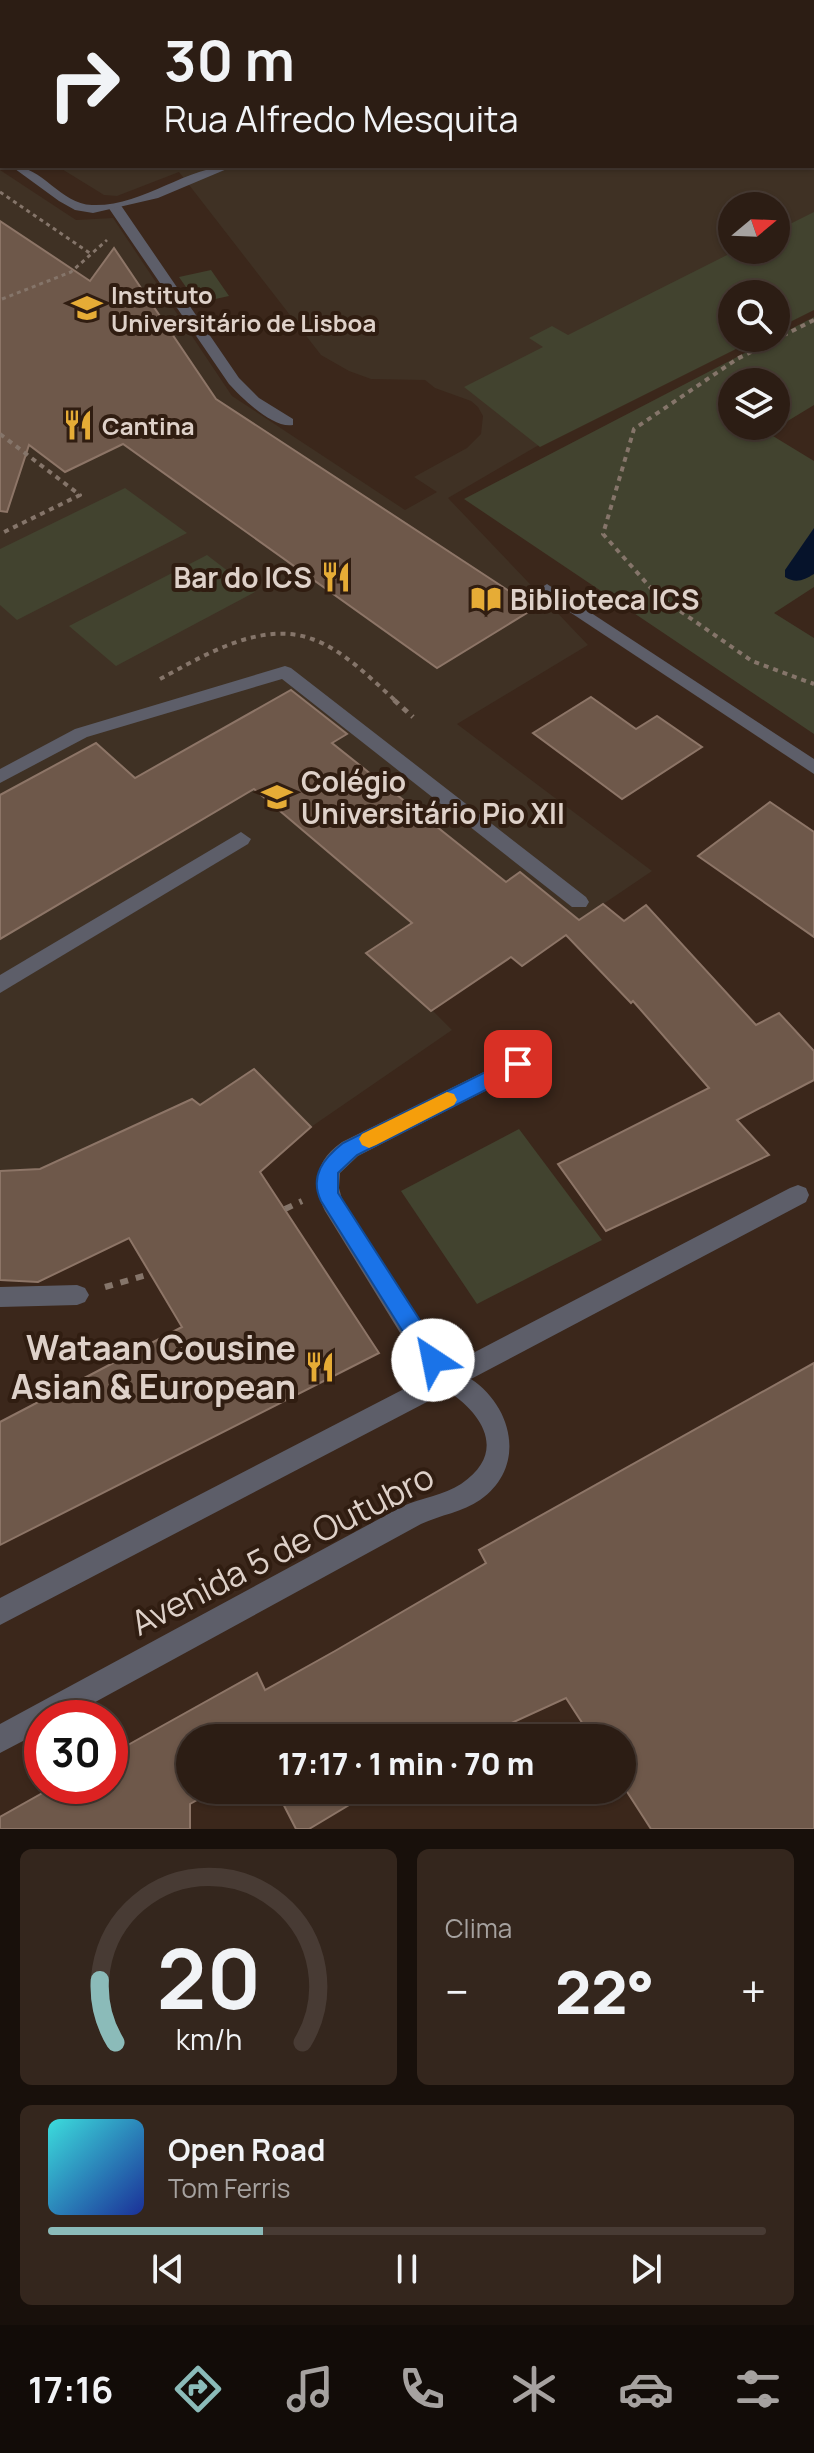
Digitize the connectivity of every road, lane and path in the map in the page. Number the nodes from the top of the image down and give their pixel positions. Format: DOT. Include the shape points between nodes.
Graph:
graph roads {
  1 [pos="20,168"];
  2 [pos="222,168"];
  3 [pos="0,192"];
  4 [pos="115,207"];
  5 [pos="2,299"];
  6 [pos="814,320"];
  7 [pos="288,422"];
  8 [pos="0,434"];
  9 [pos="0,534"];
  10 [pos="547,589"];
  11 [pos="814,684"];
  12 [pos="814,768"];
  13 [pos="0,777"];
  14 [pos="241,839"];
  15 [pos="579,902"];
  16 [pos="0,985"];
  17 [pos="518,1064"];
  18 [pos="798,1195"];
  19 [pos="150,1274"];
  20 [pos="77,1295"];
  21 [pos="0,1297"];
  22 [pos="449,1378"];
  23 [pos="0,1612"];
  24 [pos="0,1739"];
  1 -- 4 [label="street" via="80,207"];
  2 -- 4 [label="street"];
  3 -- 5 [label="path" via="91,254 71,272"];
  4 -- 7 [label="street" via="234,381"];
  6 -- 11 [label="path" via="737,359 634,429 603,534 657,595 752,661"];
  8 -- 9 [label="path" via="80,495"];
  10 -- 12 [label="street"];
  13 -- 15 [label="street" via="81,733 285,672"];
  14 -- 16 [label="street"];
  17 -- 22 [label="street, Avenida 5 de Outubro" via="350,1149 328,1173 333,1204 419,1341"];
  18 -- 22 [label="street"];
  19 -- 20 [label="path"];
  20 -- 21 [label="street"];
  22 -- 23 [label="street"];
  22 -- 24 [label="street, Avenida 5 de Outubro" via="480,1400 498,1435 497,1458 478,1486 412,1515"];
}
